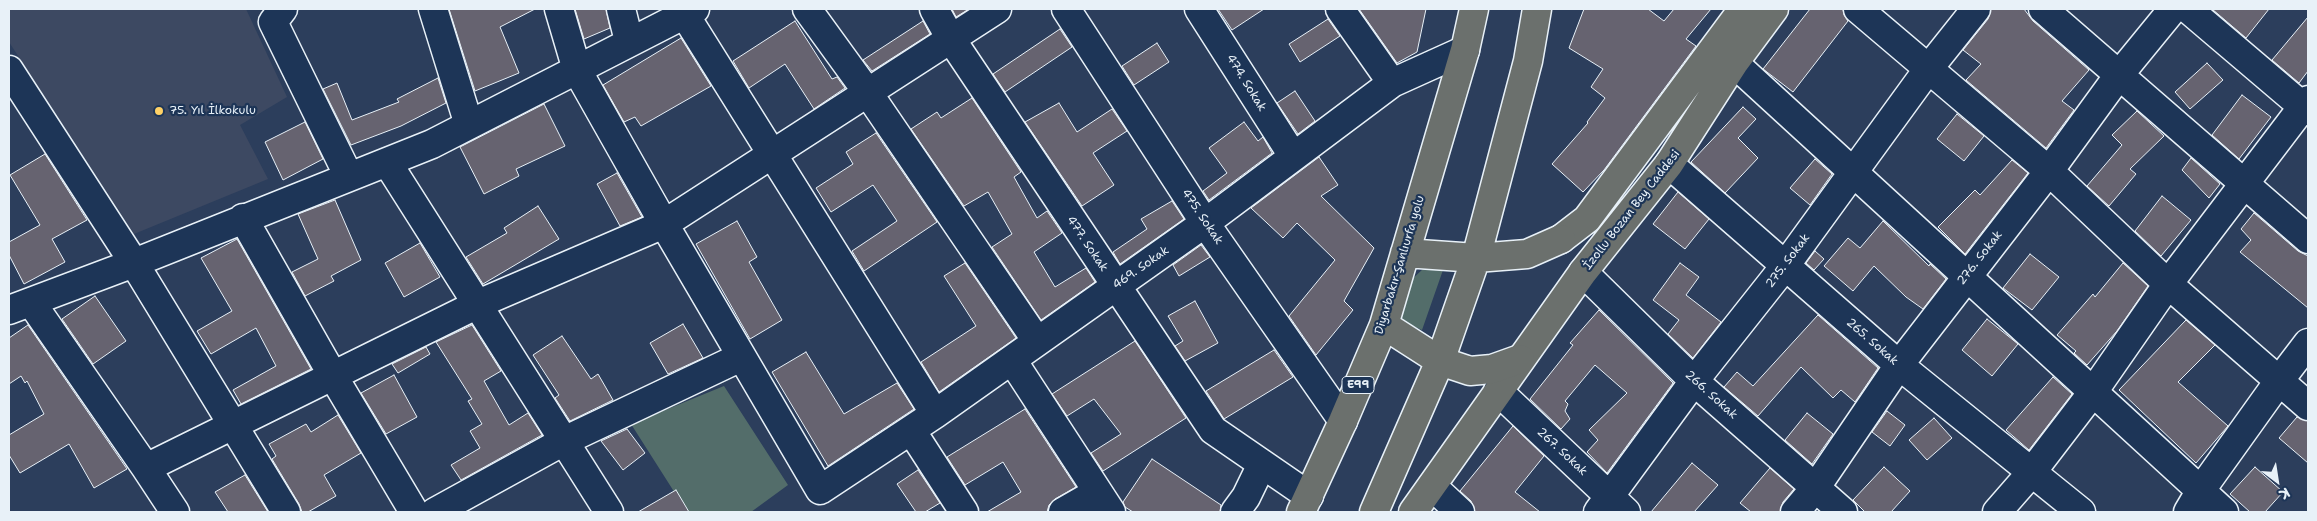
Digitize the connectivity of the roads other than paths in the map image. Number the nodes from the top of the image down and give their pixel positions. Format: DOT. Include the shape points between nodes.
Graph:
graph roads {
  1 [pos="283,9"];
  2 [pos="433,9"];
  3 [pos="559,9"];
  4 [pos="620,9"];
  5 [pos="807,9"];
  6 [pos="934,9"];
  7 [pos="997,9"];
  8 [pos="1066,9"];
  9 [pos="1199,9"];
  10 [pos="1340,9"];
  11 [pos="1474,9"];
  12 [pos="1537,9"];
  13 [pos="1743,9"];
  14 [pos="1774,9"];
  15 [pos="1858,9"];
  16 [pos="1976,9"];
  17 [pos="2043,9"];
  18 [pos="2173,9"];
  19 [pos="2188,9"];
  20 [pos="690,12"];
  21 [pos="951,39"];
  22 [pos="629,41"];
  23 [pos="1465,50"];
  24 [pos="1734,63"];
  25 [pos="1929,68"];
  26 [pos="9,70"];
  27 [pos="577,70"];
  28 [pos="2119,75"];
  29 [pos="1392,83"];
  30 [pos="868,93"];
  31 [pos="2306,106"];
  32 [pos="469,125"];
  33 [pos="773,155"];
  34 [pos="1292,156"];
  35 [pos="387,162"];
  36 [pos="1669,164"];
  37 [pos="2049,171"];
  38 [pos="1853,172"];
  39 [pos="349,177"];
  40 [pos="2244,184"];
  41 [pos="243,218"];
  42 [pos="1205,223"];
  43 [pos="664,224"];
  44 [pos="2308,239"];
  45 [pos="1405,254"];
  46 [pos="1476,258"];
  47 [pos="134,263"];
  48 [pos="1785,266"];
  49 [pos="1583,272"];
  50 [pos="1966,275"];
  51 [pos="2168,284"];
  52 [pos="1115,286"];
  53 [pos="478,304"];
  54 [pos="20,306"];
  55 [pos="1384,326"];
  56 [pos="1037,340"];
  57 [pos="2308,343"];
  58 [pos="741,357"];
  59 [pos="1520,359"];
  60 [pos="1012,360"];
  61 [pos="1440,360"];
  62 [pos="1899,365"];
  63 [pos="332,376"];
  64 [pos="1694,381"];
  65 [pos="2279,381"];
  66 [pos="1498,391"];
  67 [pos="2093,392"];
  68 [pos="2308,406"];
  69 [pos="935,414"];
  70 [pos="1343,421"];
  71 [pos="234,426"];
  72 [pos="911,430"];
  73 [pos="564,441"];
  74 [pos="1262,464"];
  75 [pos="146,468"];
  76 [pos="2031,473"];
  77 [pos="1432,486"];
  78 [pos="1816,487"];
  79 [pos="2194,501"];
  80 [pos="1104,502"];
  81 [pos="1305,504"];
  82 [pos="1611,507"];
  83 [pos="175,512"];
  84 [pos="286,512"];
  85 [pos="414,512"];
  86 [pos="435,512"];
  87 [pos="609,512"];
  88 [pos="964,512"];
  89 [pos="1063,512"];
  90 [pos="1236,512"];
  91 [pos="1374,512"];
  92 [pos="1414,512"];
  93 [pos="1460,512"];
  94 [pos="1795,512"];
  95 [pos="1843,512"];
  96 [pos="1997,512"];
  97 [pos="2081,512"];
  98 [pos="2224,512"];
  1 -- 39 [label="street" via="273,22"];
  2 -- 32 [label="street"];
  3 -- 27 [label="street"];
  4 -- 22 [label="street"];
  5 -- 30 [label="street"];
  6 -- 21 [label="street, 477. Sokak"];
  7 -- 21 [label="street"];
  8 -- 42 [label="street, 475. Sokak"];
  9 -- 34 [label="street, 474. Sokak"];
  10 -- 29 [label="street"];
  11 -- 23 [label="main road, Diyarbakır-Şanlıurfa yolu / E99"];
  12 -- 46 [label="main road" via="1528,61"];
  13 -- 46 [label="main road" via="1587,219 1560,239 1527,254"];
  14 -- 24 [label="main road, İzollu Bozan Bey Caddesi"];
  15 -- 25 [label="street"];
  16 -- 25 [label="street, 275. Sokak"];
  17 -- 28 [label="street"];
  18 -- 28 [label="street, 276. Sokak"];
  19 -- 31 [label="street"];
  20 -- 22 [label="street"];
  20 -- 33 [label="street"];
  21 -- 30 [label="street"];
  21 -- 52 [label="street, 477. Sokak"];
  22 -- 27 [label="street"];
  23 -- 29 [label="street, 469. Sokak"];
  23 -- 45 [label="main road, Diyarbakır-Şanlıurfa yolu / E99"];
  24 -- 36 [label="main road, İzollu Bozan Bey Caddesi"];
  24 -- 38 [label="street"];
  25 -- 37 [label="street"];
  25 -- 38 [label="street, 275. Sokak"];
  26 -- 47 [label="street"];
  27 -- 32 [label="street"];
  27 -- 43 [label="street"];
  28 -- 37 [label="street, 276. Sokak"];
  28 -- 40 [label="street"];
  29 -- 34 [label="street, 469. Sokak"];
  30 -- 33 [label="street"];
  30 -- 56 [label="street"];
  31 -- 40 [label="street"];
  32 -- 35 [label="street"];
  33 -- 43 [label="street"];
  33 -- 69 [label="street"];
  34 -- 42 [label="street, 469. Sokak"];
  35 -- 39 [label="street"];
  35 -- 53 [label="street"];
  36 -- 48 [label="street, 265. Sokak"];
  36 -- 49 [label="main road, İzollu Bozan Bey Caddesi"];
  37 -- 50 [label="street, 276. Sokak"];
  37 -- 51 [label="street"];
  38 -- 48 [label="street, 275. Sokak"];
  38 -- 50 [label="street"];
  39 -- 41 [label="street"];
  40 -- 44 [label="street"];
  40 -- 51 [label="street"];
  41 -- 47 [label="street"];
  41 -- 63 [label="street"];
  42 -- 52 [label="street, 469. Sokak"];
  42 -- 70 [label="street, 475. Sokak"];
  43 -- 53 [label="street"];
  43 -- 58 [label="street"];
  45 -- 46 [label="main road"];
  45 -- 55 [label="main road, Diyarbakır-Şanlıurfa yolu / E99"];
  46 -- 61 [label="main road"];
  47 -- 54 [label="street"];
  47 -- 71 [label="street"];
  48 -- 62 [label="street, 265. Sokak"];
  48 -- 64 [label="street, 275. Sokak"];
  49 -- 59 [label="main road, İzollu Bozan Bey Caddesi"];
  49 -- 64 [label="street, 266. Sokak"];
  50 -- 62 [label="street, 276. Sokak"];
  50 -- 67 [label="street"];
  51 -- 65 [label="street"];
  51 -- 67 [label="street"];
  52 -- 56 [label="street, 469. Sokak"];
  52 -- 74 [label="street, 477. Sokak" via="1212,430"];
  53 -- 63 [label="street"];
  53 -- 73 [label="street"];
  54 -- 75 [label="street"];
  55 -- 61 [label="main road"];
  55 -- 70 [label="main road, Diyarbakır-Şanlıurfa yolu / E99"];
  56 -- 60 [label="street, 469. Sokak"];
  57 -- 65 [label="street"];
  58 -- 72 [label="street, 469. Sokak" via="820,490"];
  58 -- 73 [label="street"];
  59 -- 61 [label="main road" via="1492,369 1470,371"];
  59 -- 66 [label="main road, İzollu Bozan Bey Caddesi"];
  60 -- 69 [label="street, 469. Sokak"];
  60 -- 80 [label="street"];
  61 -- 91 [label="main road"];
  62 -- 76 [label="street, 265. Sokak"];
  62 -- 78 [label="street, 276. Sokak"];
  63 -- 71 [label="street"];
  63 -- 85 [label="street"];
  64 -- 78 [label="street, 266. Sokak"];
  64 -- 82 [label="street, 275. Sokak"];
  65 -- 68 [label="street"];
  65 -- 79 [label="street"];
  66 -- 77 [label="main road, İzollu Bozan Bey Caddesi"];
  66 -- 82 [label="street, 267. Sokak"];
  67 -- 76 [label="street"];
  67 -- 79 [label="street"];
  69 -- 72 [label="street, 469. Sokak"];
  70 -- 81 [label="main road, Diyarbakır-Şanlıurfa yolu / E99"];
  71 -- 75 [label="street"];
  71 -- 84 [label="street"];
  72 -- 88 [label="street"];
  73 -- 86 [label="street"];
  73 -- 87 [label="street"];
  74 -- 81 [label="street, 477. Sokak"];
  74 -- 90 [label="street"];
  75 -- 83 [label="street"];
  76 -- 96 [label="street"];
  76 -- 97 [label="street, 265. Sokak"];
  77 -- 92 [label="main road, İzollu Bozan Bey Caddesi"];
  77 -- 93 [label="street"];
  78 -- 94 [label="street, 276. Sokak"];
  78 -- 95 [label="street, 266. Sokak"];
  79 -- 98 [label="street"];
  80 -- 89 [label="street"];
}
